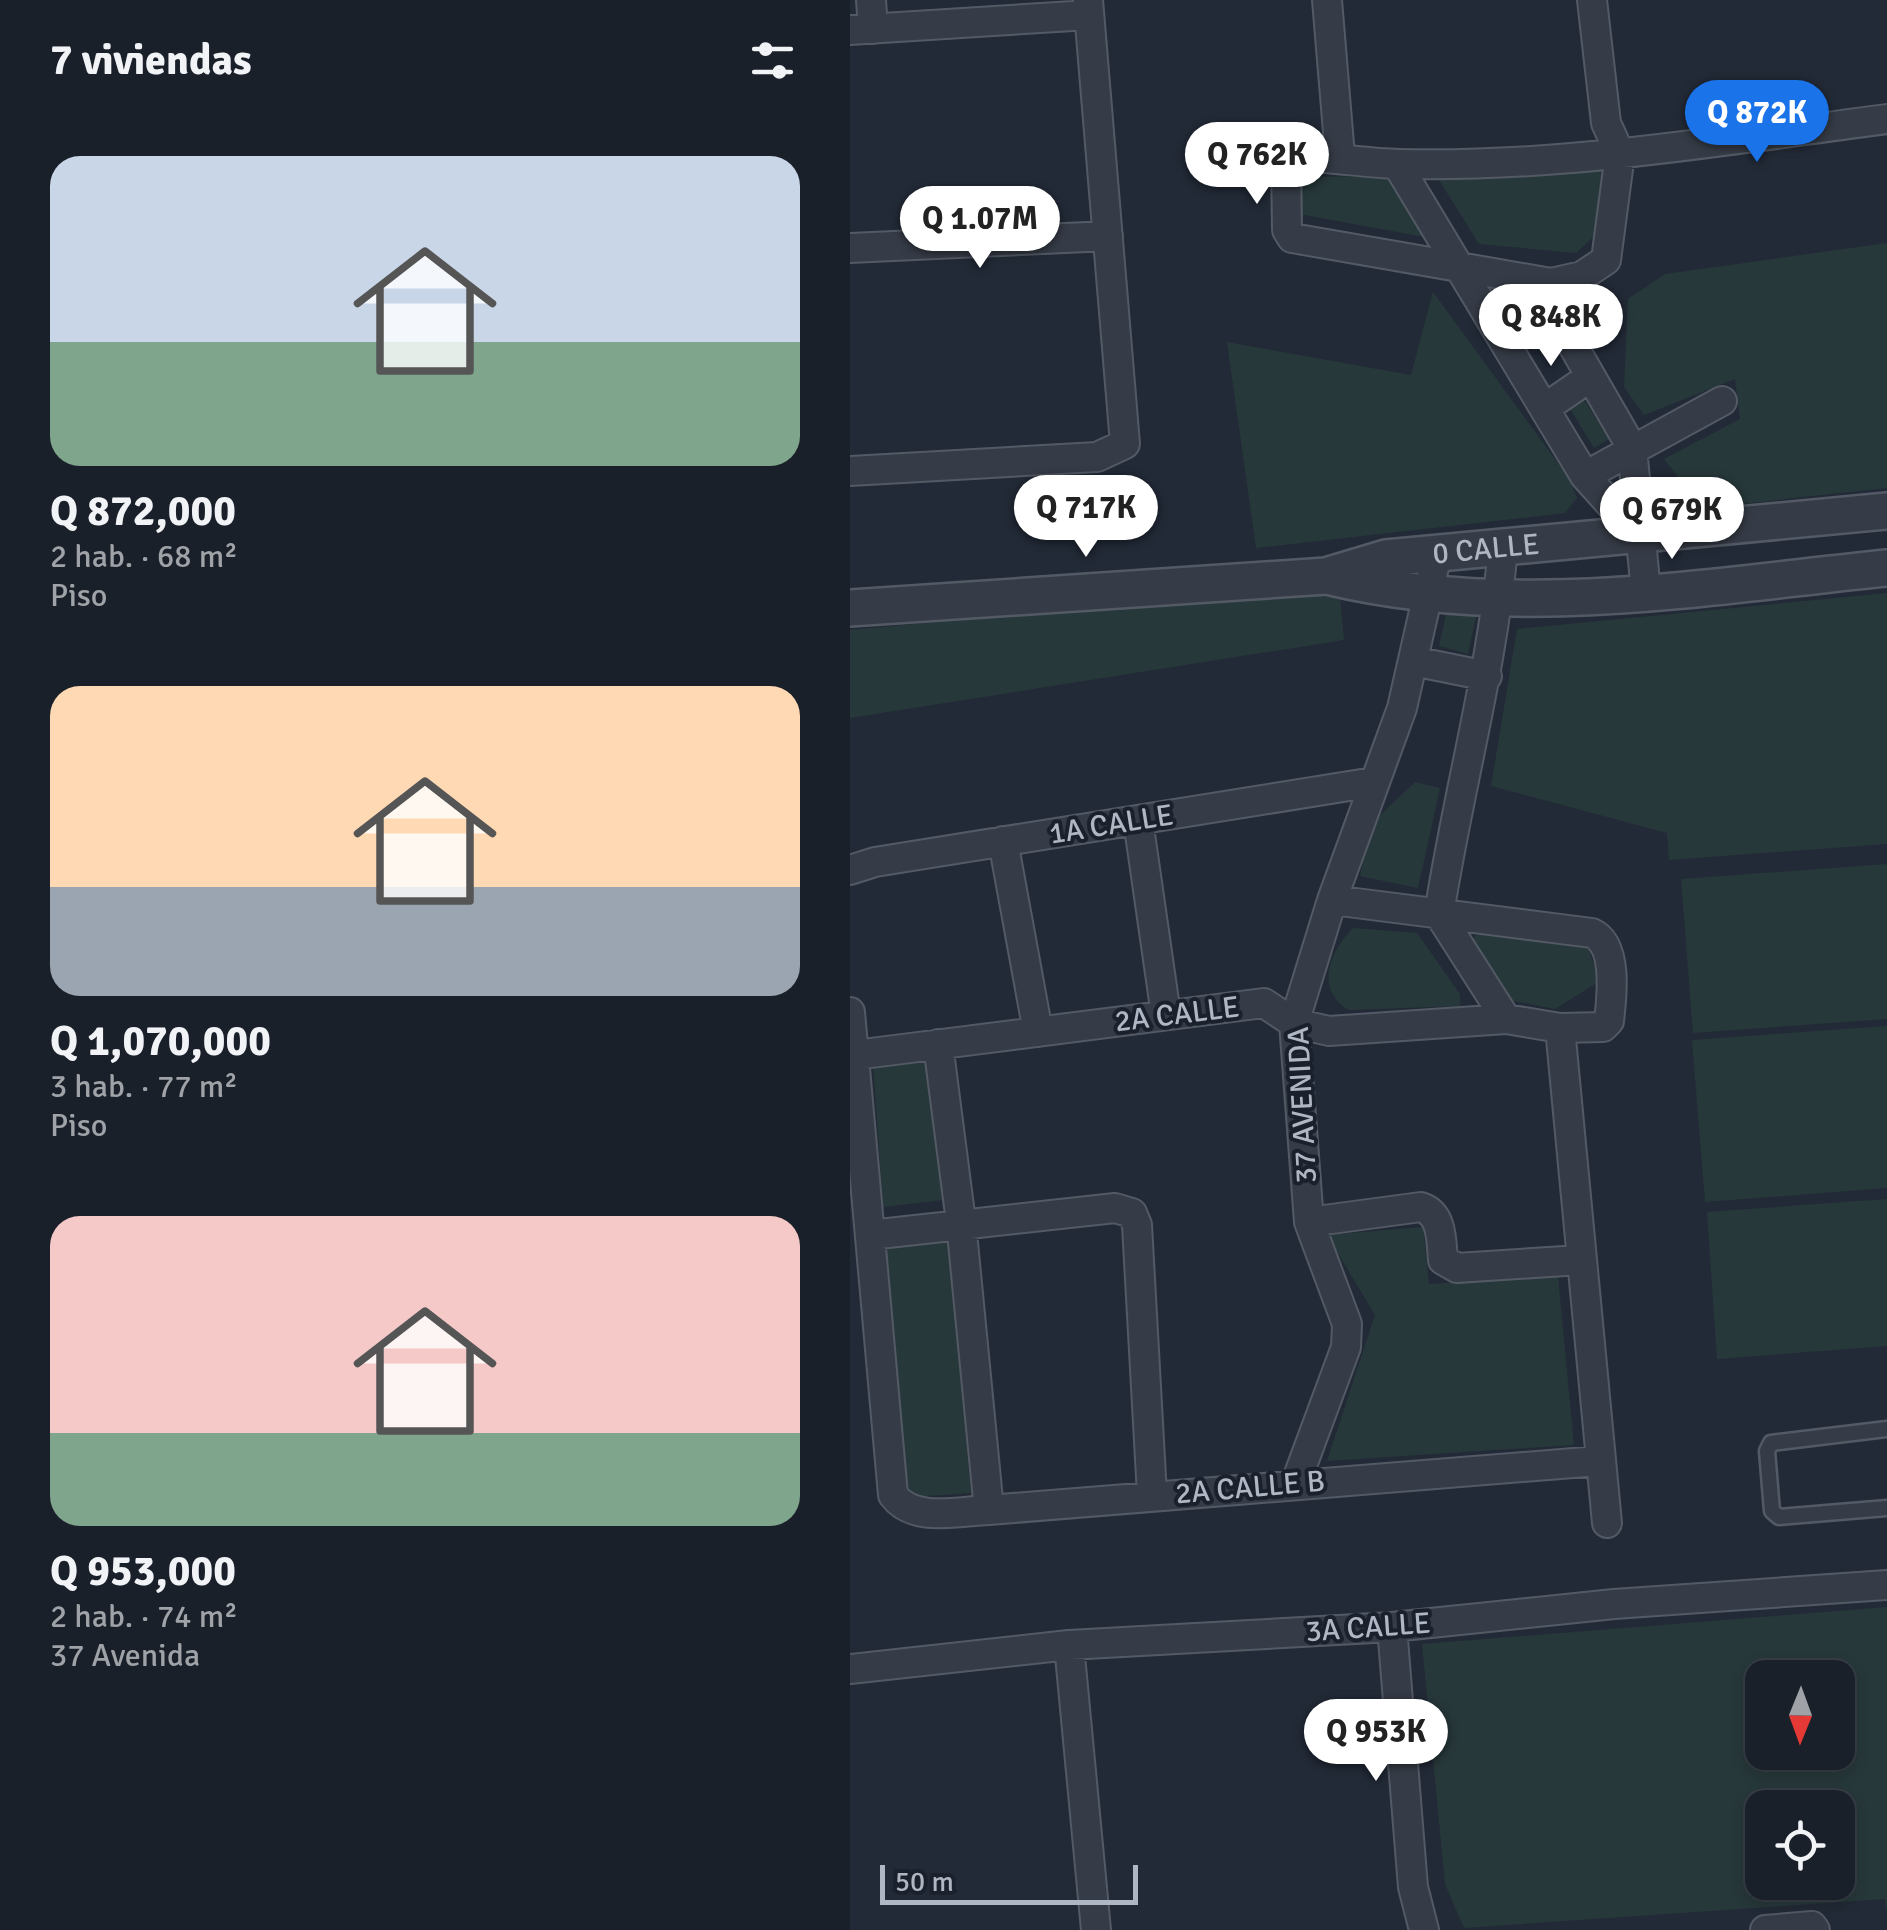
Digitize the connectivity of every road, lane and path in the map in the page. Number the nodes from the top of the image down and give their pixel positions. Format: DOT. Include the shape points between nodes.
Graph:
graph roads {
  1 [pos="871,0"];
  2 [pos="1326,0"];
  3 [pos="1592,0"];
  4 [pos="1089,8"];
  5 [pos="862,30"];
  6 [pos="1887,119"];
  7 [pos="1620,154"];
  8 [pos="1340,156"];
  9 [pos="1397,164"];
  10 [pos="1108,236"];
  11 [pos="850,248"];
  12 [pos="1454,263"];
  13 [pos="1551,283"];
  14 [pos="1590,377"];
  15 [pos="1722,401"];
  16 [pos="1544,408"];
  17 [pos="1632,448"];
  18 [pos="850,471"];
  19 [pos="1584,476"];
  20 [pos="1887,511"];
  21 [pos="1640,537"];
  22 [pos="1503,548"];
  23 [pos="1437,554"];
  24 [pos="1887,568"];
  25 [pos="1326,576"];
  26 [pos="1646,592"];
  27 [pos="1428,593"];
  28 [pos="1498,600"];
  29 [pos="850,608"];
  30 [pos="1413,661"];
  31 [pos="1487,676"];
  32 [pos="1374,782"];
  33 [pos="1138,820"];
  34 [pos="1003,841"];
  35 [pos="850,870"];
  36 [pos="1332,900"];
  37 [pos="1439,914"];
  38 [pos="850,1012"];
  39 [pos="1166,1015"];
  40 [pos="1506,1019"];
  41 [pos="1294,1023"];
  42 [pos="1560,1028"];
  43 [pos="1038,1032"];
  44 [pos="938,1044"];
  45 [pos="854,1055"];
  46 [pos="961,1222"];
  47 [pos="1309,1222"];
  48 [pos="870,1235"];
  49 [pos="1580,1260"];
  50 [pos="1887,1429"];
  51 [pos="1598,1461"];
  52 [pos="1296,1482"];
  53 [pos="1152,1496"];
  54 [pos="1887,1508"];
  55 [pos="989,1510"];
  56 [pos="1607,1523"];
  57 [pos="1887,1585"];
  58 [pos="1392,1627"];
  59 [pos="1069,1644"];
  60 [pos="850,1669"];
  61 [pos="1814,1928"];
  62 [pos="1096,1930"];
  63 [pos="1424,1930"];
  64 [pos="1765,1930"];
  1 -- 5 [label="street"];
  2 -- 8 [label="street"];
  3 -- 7 [label="street" via="1606,122"];
  4 -- 5 [label="street"];
  4 -- 10 [label="street"];
  6 -- 7 [label="street"];
  7 -- 9 [label="street"];
  7 -- 13 [label="street" via="1606,260 1582,276"];
  8 -- 9 [label="street"];
  8 -- 12 [label="street" via="1292,157 1286,163 1286,230 1292,238"];
  9 -- 12 [label="street"];
  10 -- 11 [label="street"];
  10 -- 18 [label="street" via="1124,444 1097,456"];
  12 -- 13 [label="street"];
  12 -- 16 [label="street"];
  13 -- 14 [label="street" via="1549,304"];
  14 -- 16 [label="street"];
  14 -- 17 [label="street"];
  15 -- 17 [label="street"];
  16 -- 19 [label="street"];
  17 -- 19 [label="street"];
  17 -- 21 [label="street"];
  19 -- 21 [label="street"];
  20 -- 21 [label="street, 0 CALLE"];
  21 -- 22 [label="street, 0 CALLE"];
  21 -- 26 [label="street"];
  22 -- 23 [label="street, 0 CALLE"];
  22 -- 28 [label="street"];
  23 -- 25 [label="street, 0 CALLE" via="1386,558"];
  23 -- 27 [label="street, 37 AVENIDA"];
  24 -- 26 [label="street, 0 CALLE"];
  25 -- 27 [label="street, 0 CALLE"];
  25 -- 29 [label="street, 0 CALLE"];
  26 -- 28 [label="street, 0 CALLE"];
  27 -- 28 [label="street, 0 CALLE"];
  27 -- 30 [label="street, 37 AVENIDA"];
  28 -- 31 [label="street"];
  30 -- 31 [label="street"];
  30 -- 32 [label="street, 37 AVENIDA"];
  31 -- 37 [label="street"];
  32 -- 33 [label="street, 1A CALLE"];
  32 -- 36 [label="street, 37 AVENIDA"];
  33 -- 34 [label="street, 1A CALLE"];
  33 -- 39 [label="street"];
  34 -- 35 [label="street, 1A CALLE"];
  34 -- 43 [label="street"];
  36 -- 37 [label="street"];
  36 -- 41 [label="street, 37 AVENIDA"];
  37 -- 40 [label="street"];
  37 -- 42 [label="street, 2A CALLE" via="1602,938 1610,1021 1603,1028"];
  38 -- 45 [label="street"];
  39 -- 41 [label="street, 2A CALLE" via="1264,1003"];
  39 -- 43 [label="street, 2A CALLE"];
  40 -- 41 [label="street, 2A CALLE" via="1329,1031"];
  40 -- 42 [label="street, 2A CALLE"];
  41 -- 47 [label="street, 37 AVENIDA"];
  42 -- 49 [label="street"];
  43 -- 44 [label="street, 2A CALLE"];
  44 -- 45 [label="street, 2A CALLE"];
  44 -- 46 [label="street"];
  45 -- 48 [label="street"];
  46 -- 48 [label="street"];
  46 -- 53 [label="street" via="1114,1208 1132,1213"];
  46 -- 55 [label="street"];
  47 -- 49 [label="street" via="1421,1208 1438,1222 1443,1260 1457,1268"];
  47 -- 52 [label="street, 37 AVENIDA" via="1347,1324 1346,1347"];
  48 -- 55 [label="street, 2A CALLE B" via="894,1495 916,1513"];
  49 -- 51 [label="street"];
  50 -- 54 [label="lane" via="1772,1443 1767,1451 1772,1511 1779,1516"];
  51 -- 52 [label="street, 2A CALLE B"];
  51 -- 56 [label="street"];
  52 -- 53 [label="street, 2A CALLE B"];
  53 -- 55 [label="street, 2A CALLE B"];
  57 -- 58 [label="street, 3A CALLE"];
  58 -- 59 [label="street, 3A CALLE"];
  58 -- 63 [label="street" via="1413,1887"];
  59 -- 60 [label="street, 3A CALLE"];
  59 -- 62 [label="street"];
  61 -- 64 [label="street"];
}
